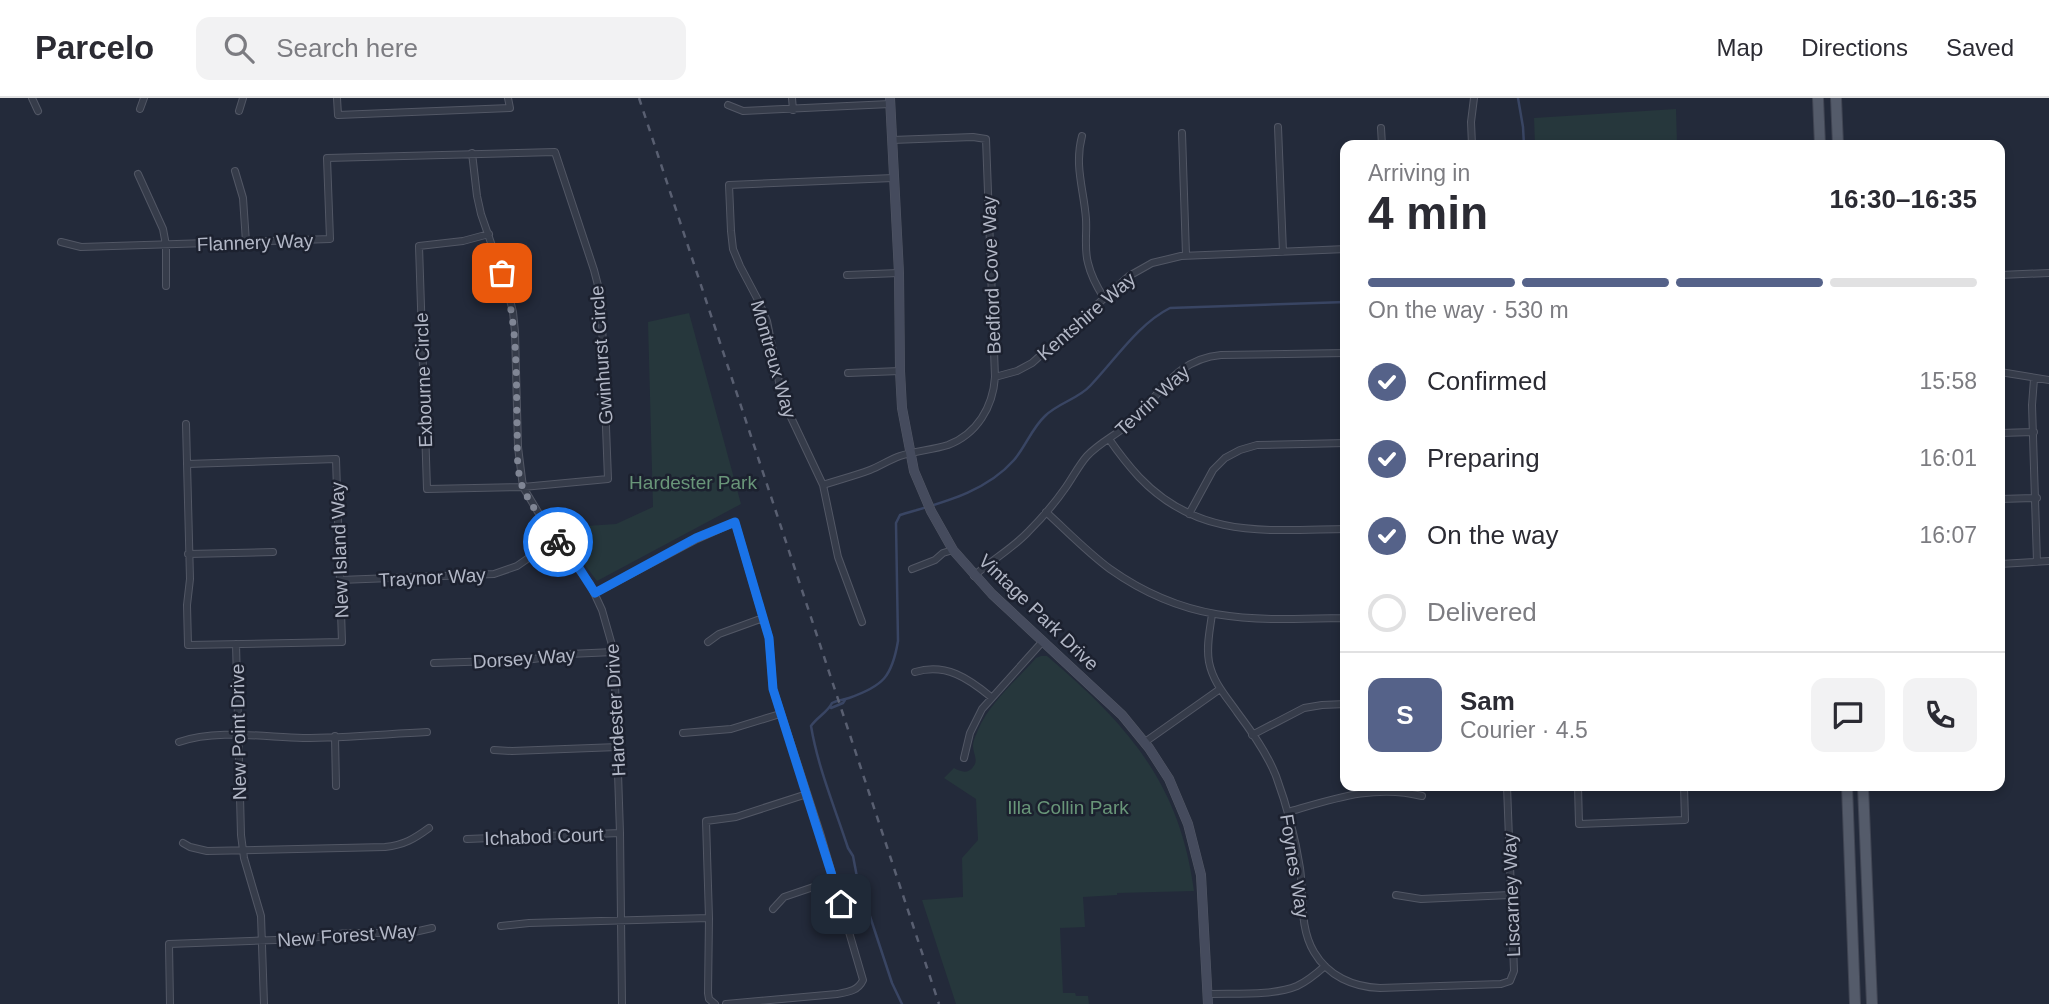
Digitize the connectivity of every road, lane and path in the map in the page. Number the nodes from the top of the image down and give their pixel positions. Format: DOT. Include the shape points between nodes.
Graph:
graph roads {
  1 [pos="32,98"];
  2 [pos="144,98"];
  3 [pos="243,98"];
  4 [pos="338,98"];
  5 [pos="508,98"];
  6 [pos="792,98"];
  7 [pos="1474,98"];
  8 [pos="1818,98"];
  9 [pos="1836,98"];
  10 [pos="890,101"];
  11 [pos="728,105"];
  12 [pos="140,110"];
  13 [pos="793,110"];
  14 [pos="38,111"];
  15 [pos="239,111"];
  16 [pos="1278,127"];
  17 [pos="1381,128"];
  18 [pos="1182,134"];
  19 [pos="1082,136"];
  20 [pos="892,140"];
  21 [pos="1382,140"];
  22 [pos="1472,140"];
  23 [pos="1820,140"];
  24 [pos="1838,140"];
  25 [pos="472,153"];
  26 [pos="235,172"];
  27 [pos="138,174"];
  28 [pos="893,178"];
  29 [pos="489,234"];
  30 [pos="61,242"];
  31 [pos="246,242"];
  32 [pos="166,245"];
  33 [pos="1340,249"];
  34 [pos="1283,252"];
  35 [pos="1186,255"];
  36 [pos="900,273"];
  37 [pos="2049,273"];
  38 [pos="847,275"];
  39 [pos="2005,275"];
  40 [pos="166,286"];
  41 [pos="1104,298"];
  42 [pos="1340,353"];
  43 [pos="900,371"];
  44 [pos="848,373"];
  45 [pos="2005,373"];
  46 [pos="995,377"];
  47 [pos="2034,379"];
  48 [pos="2049,380"];
  49 [pos="186,424"];
  50 [pos="2034,432"];
  51 [pos="2005,433"];
  52 [pos="1109,439"];
  53 [pos="1340,443"];
  54 [pos="909,453"];
  55 [pos="187,464"];
  56 [pos="823,485"];
  57 [pos="523,487"];
  58 [pos="2037,498"];
  59 [pos="2005,499"];
  60 [pos="1046,512"];
  61 [pos="1189,514"];
  62 [pos="1340,529"];
  63 [pos="556,539"];
  64 [pos="953,550"];
  65 [pos="273,552"];
  66 [pos="188,554"];
  67 [pos="2049,561"];
  68 [pos="2038,562"];
  69 [pos="2005,564"];
  70 [pos="912,569"];
  71 [pos="974,576"];
  72 [pos="340,580"];
  73 [pos="595,593"];
  74 [pos="1212,614"];
  75 [pos="763,618"];
  76 [pos="1340,618"];
  77 [pos="862,622"];
  78 [pos="1043,641"];
  79 [pos="708,642"];
  80 [pos="236,644"];
  81 [pos="614,652"];
  82 [pos="434,663"];
  83 [pos="915,672"];
  84 [pos="1220,690"];
  85 [pos="991,697"];
  86 [pos="1340,705"];
  87 [pos="780,713"];
  88 [pos="427,732"];
  89 [pos="683,733"];
  90 [pos="1252,734"];
  91 [pos="238,736"];
  92 [pos="335,736"];
  93 [pos="1145,742"];
  94 [pos="179,743"];
  95 [pos="618,747"];
  96 [pos="494,750"];
  97 [pos="964,758"];
  98 [pos="337,786"];
  99 [pos="1507,791"];
  100 [pos="1577,791"];
  101 [pos="1684,791"];
  102 [pos="1847,791"];
  103 [pos="1863,791"];
  104 [pos="807,794"];
  105 [pos="1422,796"];
  106 [pos="1288,812"];
  107 [pos="1849,827"];
  108 [pos="429,828"];
  109 [pos="620,833"];
  110 [pos="467,839"];
  111 [pos="183,843"];
  112 [pos="242,850"];
  113 [pos="1866,858"];
  114 [pos="834,880"];
  115 [pos="1396,895"];
  116 [pos="1510,895"];
  117 [pos="773,909"];
  118 [pos="709,918"];
  119 [pos="620,921"];
  120 [pos="501,926"];
  121 [pos="432,928"];
  122 [pos="262,940"];
  123 [pos="1325,966"];
  124 [pos="1208,999"];
  125 [pos="170,1004"];
  126 [pos="264,1004"];
  127 [pos="622,1004"];
  128 [pos="715,1004"];
  129 [pos="726,1004"];
  130 [pos="1855,1004"];
  131 [pos="1872,1004"];
  1 -- 14 [label="street"];
  2 -- 12 [label="street"];
  3 -- 15 [label="street"];
  4 -- 5 [label="street" via="338,116 510,108"];
  6 -- 13 [label="street"];
  7 -- 22 [label="street"];
  8 -- 23 [label="main road"];
  9 -- 24 [label="main road"];
  10 -- 13 [label="street"];
  10 -- 20 [label="street, Vintage Park Drive"];
  11 -- 13 [label="street" via="743,111"];
  16 -- 34 [label="street"];
  17 -- 21 [label="street"];
  18 -- 35 [label="street"];
  19 -- 41 [label="street" via="1079,152 1086,256"];
  20 -- 28 [label="street, Vintage Park Drive"];
  20 -- 46 [label="street, Bedford Cove Way" via="986,139"];
  25 -- 29 [label="street, Hardester Drive" via="477,196"];
  25 -- 31 [label="street, Flannery Way" via="327,158 330,239"];
  25 -- 57 [label="street, Gwinhurst Circle" via="555,152 601,297 608,479"];
  26 -- 31 [label="street" via="243,198"];
  27 -- 32 [label="street"];
  28 -- 36 [label="street, Vintage Park Drive"];
  28 -- 56 [label="street, Montreux Way" via="729,185 736,258 767,321 788,411"];
  29 -- 57 [label="street, Hardester Drive" via="513,312"];
  29 -- 57 [label="street, Exbourne Circle" via="419,246 427,489"];
  30 -- 32 [label="street, Flannery Way" via="82,247"];
  31 -- 32 [label="street, Flannery Way"];
  32 -- 40 [label="street"];
  33 -- 34 [label="street, Kentshire Way"];
  34 -- 35 [label="street, Kentshire Way"];
  35 -- 41 [label="street, Kentshire Way" via="1144,266"];
  36 -- 38 [label="street"];
  36 -- 43 [label="street, Vintage Park Drive"];
  37 -- 39 [label="street"];
  41 -- 46 [label="street, Kentshire Way" via="1032,363"];
  42 -- 52 [label="street, Tevrin Way" via="1221,355 1196,360"];
  43 -- 44 [label="street"];
  43 -- 54 [label="street, Vintage Park Drive"];
  45 -- 47 [label="street"];
  46 -- 54 [label="street, Bedford Cove Way" via="990,402 970,431 947,445"];
  47 -- 48 [label="street"];
  47 -- 50 [label="street"];
  49 -- 55 [label="street, New Point Drive"];
  50 -- 51 [label="street"];
  50 -- 58 [label="street"];
  52 -- 60 [label="street, Tevrin Way" via="1089,454"];
  52 -- 61 [label="street" via="1151,489"];
  53 -- 61 [label="street" via="1257,445 1240,450 1213,470"];
  54 -- 56 [label="street, Bedford Cove Way"];
  54 -- 64 [label="street, Vintage Park Drive" via="931,511"];
  55 -- 66 [label="street, New Point Drive"];
  55 -- 72 [label="street, New Island Way" via="336,459"];
  56 -- 77 [label="street" via="838,557"];
  57 -- 63 [label="street, Hardester Drive"];
  58 -- 59 [label="street"];
  58 -- 68 [label="street"];
  60 -- 71 [label="street, Tevrin Way" via="1010,550"];
  60 -- 74 [label="street" via="1131,583 1181,606"];
  61 -- 62 [label="street" via="1239,529"];
  63 -- 72 [label="street, Traynor Way" via="525,562 494,574"];
  63 -- 73 [label="street, Hardester Drive"];
  64 -- 70 [label="street"];
  64 -- 71 [label="street, Vintage Park Drive"];
  65 -- 66 [label="street"];
  66 -- 80 [label="street, New Point Drive" via="188,645"];
  67 -- 68 [label="street"];
  68 -- 69 [label="street"];
  71 -- 78 [label="street, Vintage Park Drive"];
  72 -- 80 [label="street, New Island Way" via="342,642"];
  73 -- 75 [label="street" via="735,522"];
  73 -- 81 [label="street, Hardester Drive"];
  74 -- 76 [label="street" via="1257,620"];
  74 -- 84 [label="street, Foynes Way" via="1209,661"];
  75 -- 79 [label="street"];
  75 -- 87 [label="street"];
  78 -- 85 [label="street"];
  78 -- 93 [label="street, Vintage Park Drive"];
  80 -- 91 [label="street, New Point Drive"];
  81 -- 82 [label="street, Dorsey Way"];
  81 -- 95 [label="street, Hardester Drive"];
  83 -- 85 [label="street" via="957,673"];
  84 -- 90 [label="street, Foynes Way"];
  84 -- 93 [label="street"];
  85 -- 97 [label="street" via="970,733"];
  86 -- 90 [label="street" via="1304,708"];
  87 -- 89 [label="street" via="731,729"];
  87 -- 104 [label="street"];
  88 -- 92 [label="street"];
  90 -- 106 [label="street, Foynes Way" via="1269,758"];
  91 -- 92 [label="street"];
  91 -- 94 [label="street"];
  91 -- 112 [label="street, New Point Drive"];
  92 -- 98 [label="street"];
  93 -- 124 [label="street, Vintage Park Drive" via="1172,786 1194,842 1203,890"];
  95 -- 96 [label="street"];
  95 -- 109 [label="street, Hardester Drive"];
  99 -- 116 [label="street, Liscarney Way"];
  100 -- 101 [label="street" via="1579,824 1685,820"];
  102 -- 107 [label="main road"];
  103 -- 113 [label="main road"];
  104 -- 114 [label="street"];
  104 -- 118 [label="street" via="736,817 706,821"];
  105 -- 106 [label="street" via="1360,792"];
  106 -- 123 [label="street, Foynes Way" via="1300,866 1306,934"];
  107 -- 113 [label="main road"];
  107 -- 130 [label="main road"];
  108 -- 112 [label="street" via="401,845"];
  109 -- 110 [label="street, Ichabod Court"];
  109 -- 119 [label="street, Hardester Drive"];
  111 -- 112 [label="street" via="207,851"];
  112 -- 122 [label="street, New Point Drive" via="259,908"];
  113 -- 131 [label="main road"];
  114 -- 117 [label="street" via="783,897"];
  114 -- 129 [label="street" via="862,974 860,986 837,994"];
  115 -- 116 [label="street" via="1421,899"];
  116 -- 123 [label="street, Liscarney Way" via="1514,971 1510,981 1371,988 1353,984"];
  118 -- 119 [label="street"];
  118 -- 128 [label="street" via="708,993"];
  119 -- 120 [label="street"];
  119 -- 127 [label="street, Hardester Drive"];
  121 -- 122 [label="street, New Forest Way"];
  122 -- 125 [label="street, New Forest Way" via="169,944"];
  122 -- 126 [label="street, New Point Drive"];
  123 -- 124 [label="street" via="1289,989"];
}
